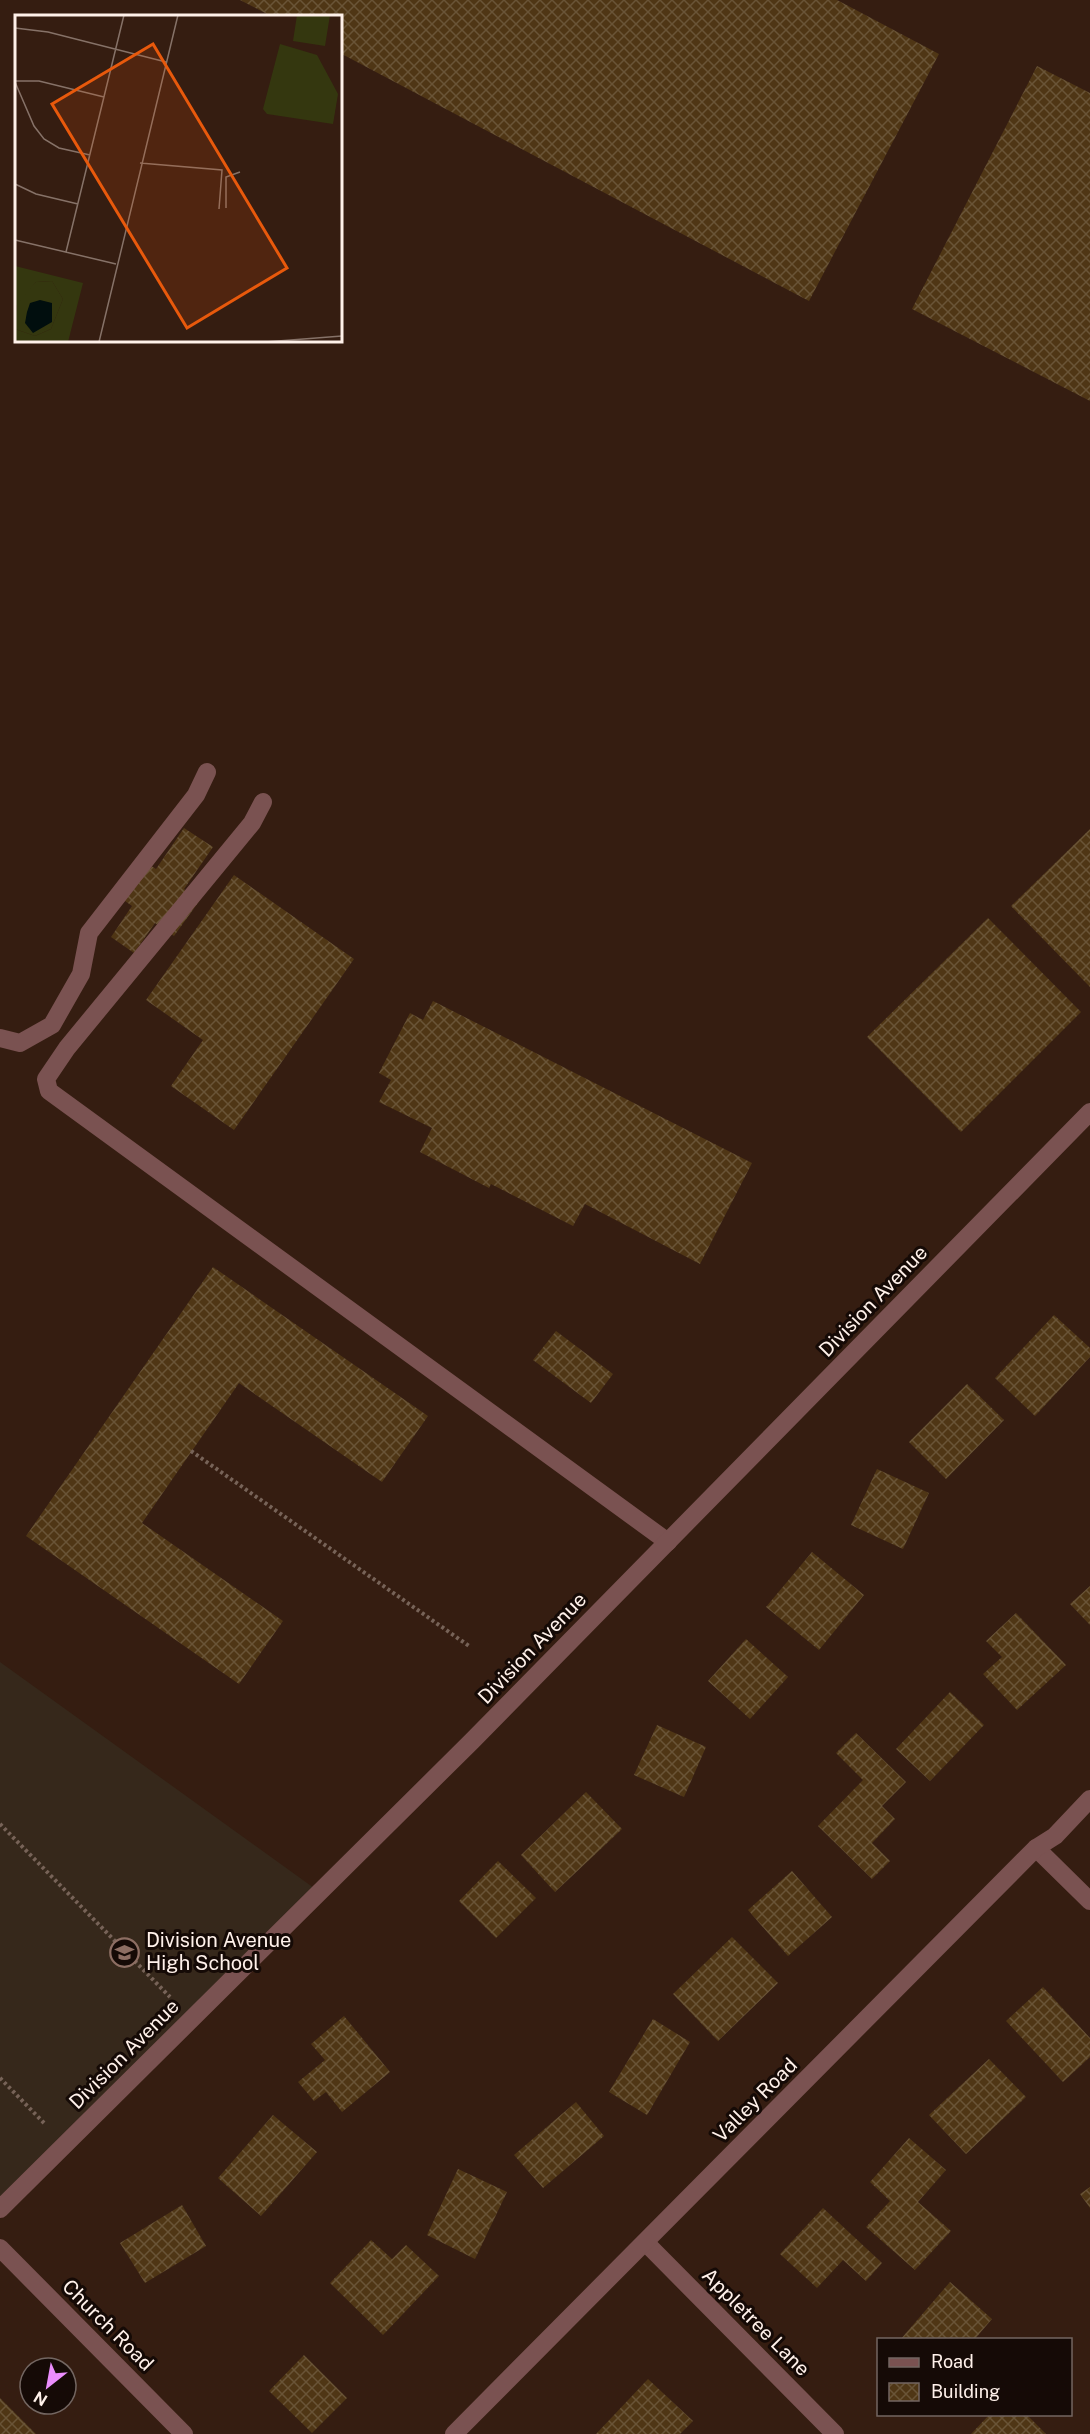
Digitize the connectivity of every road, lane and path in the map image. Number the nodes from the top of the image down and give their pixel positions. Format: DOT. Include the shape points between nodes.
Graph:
graph roads {
  1 [pos="207,772"];
  2 [pos="263,802"];
  3 [pos="0,1038"];
  4 [pos="1090,1112"];
  5 [pos="191,1451"];
  6 [pos="668,1542"];
  7 [pos="469,1646"];
  8 [pos="1090,1799"];
  9 [pos="0,1824"];
  10 [pos="1036,1848"];
  11 [pos="1090,1901"];
  12 [pos="171,1998"];
  13 [pos="0,2078"];
  14 [pos="46,2125"];
  15 [pos="0,2209"];
  16 [pos="646,2242"];
  17 [pos="0,2248"];
  18 [pos="184,2434"];
  19 [pos="454,2434"];
  20 [pos="835,2434"];
  1 -- 3 [label="street" via="196,795 89,933 81,974 52,1024 20,1043"];
  2 -- 6 [label="street" via="252,823 67,1048 46,1079 49,1091"];
  4 -- 6 [label="street, Division Avenue"];
  5 -- 7 [label="path"];
  6 -- 15 [label="street, Division Avenue"];
  8 -- 10 [label="street, Valley Road" via="1055,1836"];
  9 -- 12 [label="path"];
  10 -- 11 [label="street"];
  10 -- 16 [label="street, Valley Road"];
  13 -- 14 [label="path"];
  16 -- 19 [label="street, Valley Road"];
  16 -- 20 [label="street, Appletree Lane"];
  17 -- 18 [label="street, Church Road"];
}
